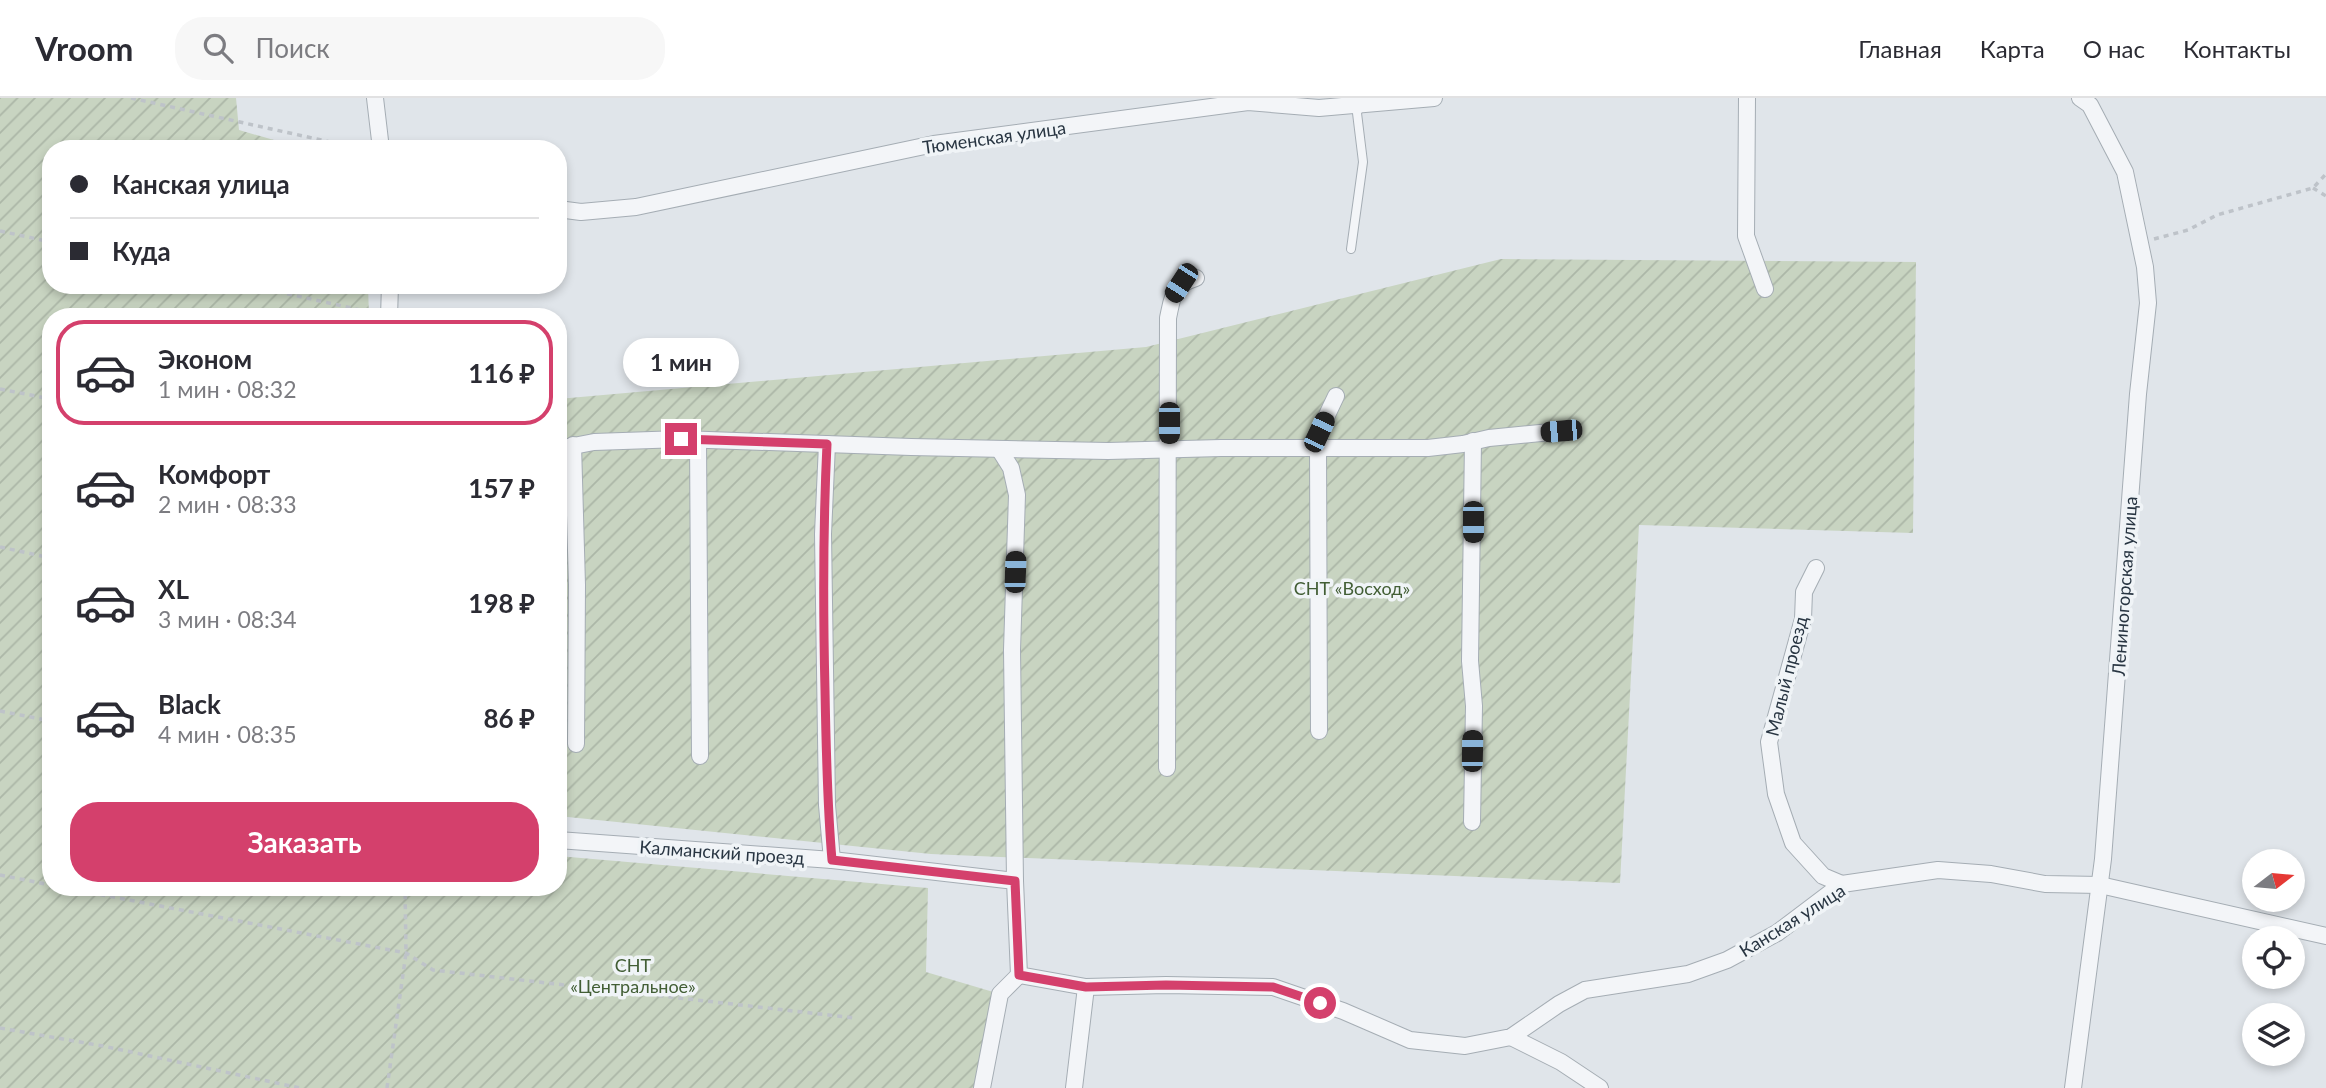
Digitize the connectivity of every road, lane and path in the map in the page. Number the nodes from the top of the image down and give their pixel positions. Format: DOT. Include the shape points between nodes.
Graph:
graph roads {
  1 [pos="131,98"];
  2 [pos="375,98"];
  3 [pos="1434,98"];
  4 [pos="1747,98"];
  5 [pos="2080,98"];
  6 [pos="1290,102"];
  7 [pos="1361,104"];
  8 [pos="321,140"];
  9 [pos="381,140"];
  10 [pos="2326,174"];
  11 [pos="2313,188"];
  12 [pos="2326,196"];
  13 [pos="567,210"];
  14 [pos="0,231"];
  15 [pos="42,240"];
  16 [pos="2138,243"];
  17 [pos="1351,249"];
  18 [pos="1196,278"];
  19 [pos="1765,289"];
  20 [pos="289,294"];
  21 [pos="353,308"];
  22 [pos="0,389"];
  23 [pos="1336,396"];
  24 [pos="42,398"];
  25 [pos="1561,431"];
  26 [pos="698,440"];
  27 [pos="1473,442"];
  28 [pos="827,444"];
  29 [pos="567,447"];
  30 [pos="1318,447"];
  31 [pos="999,449"];
  32 [pos="1169,449"];
  33 [pos="567,460"];
  34 [pos="0,547"];
  35 [pos="42,556"];
  36 [pos="1816,568"];
  37 [pos="0,711"];
  38 [pos="42,719"];
  39 [pos="1319,731"];
  40 [pos="576,744"];
  41 [pos="700,756"];
  42 [pos="1167,768"];
  43 [pos="1472,822"];
  44 [pos="567,841"];
  45 [pos="832,860"];
  46 [pos="0,876"];
  47 [pos="1015,881"];
  48 [pos="42,883"];
  49 [pos="1842,884"];
  50 [pos="2100,886"];
  51 [pos="108,896"];
  52 [pos="405,896"];
  53 [pos="2326,936"];
  54 [pos="405,953"];
  55 [pos="1019,975"];
  56 [pos="1086,987"];
  57 [pos="855,1018"];
  58 [pos="0,1028"];
  59 [pos="1511,1037"];
  60 [pos="300,1088"];
  61 [pos="387,1088"];
  62 [pos="982,1088"];
  63 [pos="1074,1088"];
  64 [pos="1600,1088"];
  65 [pos="2073,1088"];
  1 -- 8 [label="path"];
  2 -- 9 [label="street"];
  3 -- 7 [label="street, Тюменская улица"];
  4 -- 19 [label="street" via="1746,236"];
  5 -- 16 [label="street, Лениногорская улица" via="2090,105 2125,172"];
  6 -- 7 [label="street, Тюменская улица" via="1319,107"];
  6 -- 13 [label="street, Тюменская улица" via="1248,102 934,144 636,208"];
  7 -- 17 [label="lane" via="1357,113 1363,162"];
  10 -- 11 [label="path"];
  11 -- 12 [label="path"];
  11 -- 16 [label="path"];
  14 -- 15 [label="path"];
  16 -- 50 [label="street, Лениногорская улица" via="2148,303"];
  18 -- 32 [label="street" via="1181,283 1168,318"];
  20 -- 21 [label="path"];
  22 -- 24 [label="path"];
  23 -- 30 [label="street" via="1319,432"];
  25 -- 27 [label="street"];
  26 -- 28 [label="street"];
  26 -- 29 [label="street" via="624,439"];
  26 -- 41 [label="street"];
  27 -- 30 [label="street" via="1428,447"];
  27 -- 43 [label="street"];
  28 -- 31 [label="street"];
  28 -- 45 [label="street" via="823,547"];
  30 -- 32 [label="street"];
  30 -- 39 [label="street"];
  31 -- 32 [label="street"];
  31 -- 47 [label="street" via="1011,468 1017,495 1012,650"];
  32 -- 42 [label="street"];
  33 -- 40 [label="street" via="577,585"];
  34 -- 35 [label="path"];
  36 -- 49 [label="street, Малый проезд" via="1804,592 1803,619 1769,742 1776,794 1793,843 1823,876"];
  37 -- 38 [label="path"];
  44 -- 45 [label="street, Калманский проезд"];
  45 -- 47 [label="street, Калманский проезд"];
  46 -- 48 [label="path"];
  47 -- 55 [label="street"];
  49 -- 50 [label="street, Канская улица" via="1938,870"];
  49 -- 59 [label="street, Канская улица" via="1777,933 1727,960 1688,974 1585,990"];
  50 -- 53 [label="street, Канская улица"];
  50 -- 65 [label="street, Лениногорская улица"];
  51 -- 54 [label="path"];
  52 -- 54 [label="path"];
  54 -- 57 [label="path" via="433,970"];
  54 -- 61 [label="path"];
  55 -- 56 [label="street"];
  55 -- 62 [label="street" via="1000,994"];
  56 -- 59 [label="street, Канская улица" via="1273,987 1410,1040 1465,1045"];
  56 -- 63 [label="street"];
  58 -- 60 [label="path"];
  59 -- 64 [label="street" via="1562,1062"];
}
